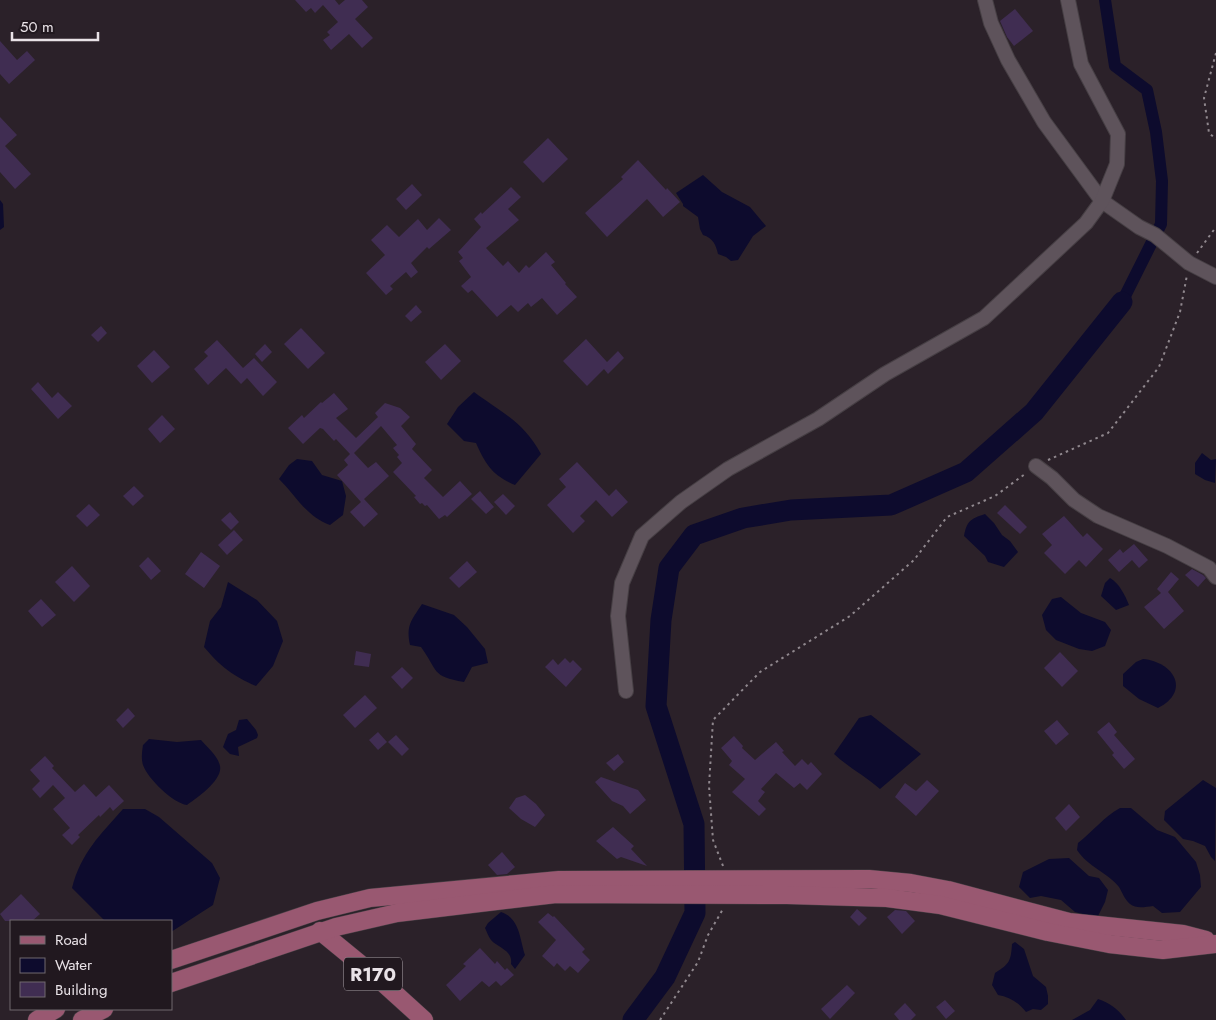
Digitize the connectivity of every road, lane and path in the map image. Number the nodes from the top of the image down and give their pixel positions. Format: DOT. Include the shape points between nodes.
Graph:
graph roads {
  1 [pos="985,0"];
  2 [pos="1068,0"];
  3 [pos="1216,53"];
  4 [pos="1216,139"];
  5 [pos="1102,201"];
  6 [pos="1216,227"];
  7 [pos="1189,264"];
  8 [pos="1216,277"];
  9 [pos="1036,466"];
  10 [pos="1216,577"];
  11 [pos="626,691"];
  12 [pos="639,887"];
  13 [pos="724,888"];
  14 [pos="320,932"];
  15 [pos="1216,943"];
  16 [pos="172,960"];
  17 [pos="172,983"];
  18 [pos="54,1010"];
  19 [pos="102,1010"];
  20 [pos="37,1020"];
  21 [pos="82,1020"];
  22 [pos="424,1020"];
  23 [pos="660,1020"];
  1 -- 5 [label="street" via="991,23 1008,60 1044,122"];
  2 -- 5 [label="street" via="1081,64 1118,134 1117,164"];
  3 -- 4 [label="path" via="1204,98 1209,133"];
  5 -- 7 [label="street" via="1155,235"];
  5 -- 11 [label="street" via="1086,223 984,318 885,374 818,419 728,468 642,536 622,583 618,616"];
  6 -- 7 [label="path"];
  7 -- 8 [label="street"];
  7 -- 9 [label="path" via="1180,312 1153,374 1108,433"];
  9 -- 10 [label="street" via="1074,500 1098,516 1167,546 1209,568"];
  9 -- 13 [label="path" via="995,496 946,517 914,560 850,616 760,672 713,720 709,786 713,840"];
  12 -- 13 [label="main road"];
  12 -- 14 [label="main road" via="397,913"];
  12 -- 16 [label="main road" via="559,880 370,898 317,911"];
  13 -- 15 [label="main road" via="887,898 940,905 1109,944 1163,950"];
  13 -- 23 [label="path" via="724,908 708,934 698,962"];
  14 -- 17 [label="main road"];
  14 -- 22 [label="main road, R170"];
  18 -- 20 [label="main road"];
  19 -- 21 [label="main road"];
}
